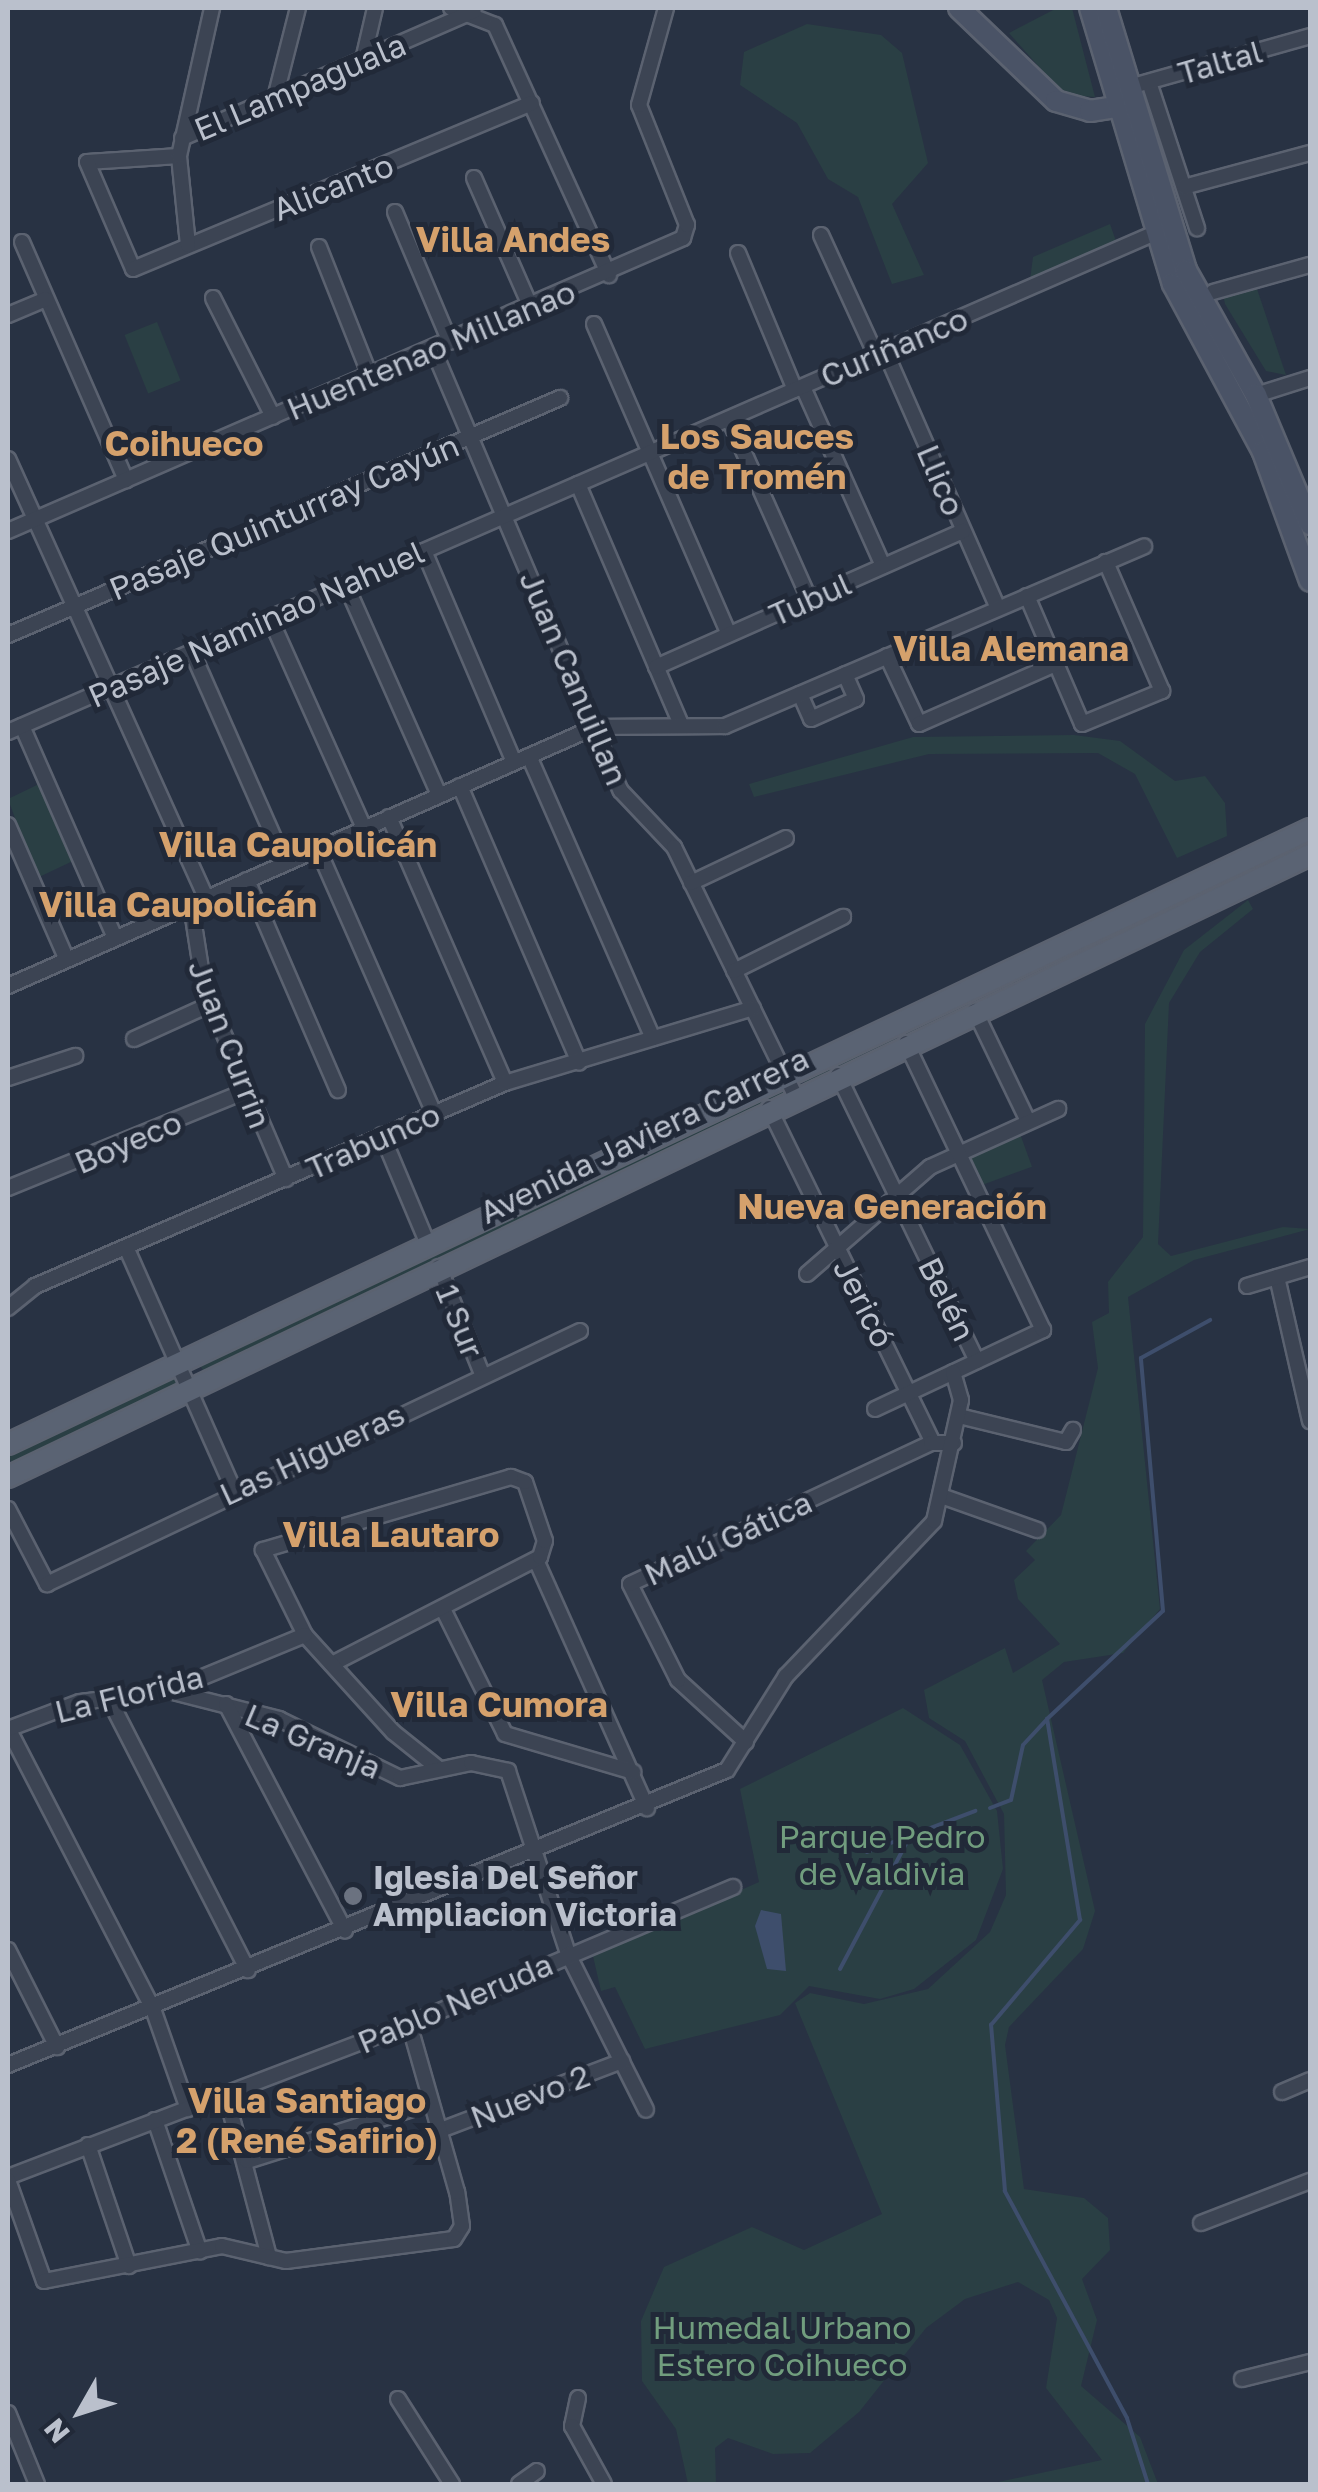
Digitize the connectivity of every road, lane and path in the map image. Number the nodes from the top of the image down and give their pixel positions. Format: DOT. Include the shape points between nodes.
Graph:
graph roads {
  1 [pos="212,8"];
  2 [pos="298,8"];
  3 [pos="376,8"];
  4 [pos="451,8"];
  5 [pos="666,8"];
  6 [pos="959,8"];
  7 [pos="1090,8"];
  8 [pos="1106,8"];
  9 [pos="474,11"];
  10 [pos="1310,36"];
  11 [pos="362,64"];
  12 [pos="1129,93"];
  13 [pos="274,102"];
  14 [pos="532,103"];
  15 [pos="182,138"];
  16 [pos="1310,152"];
  17 [pos="178,156"];
  18 [pos="474,178"];
  19 [pos="1184,187"];
  20 [pos="396,212"];
  21 [pos="1198,228"];
  22 [pos="1163,229"];
  23 [pos="820,235"];
  24 [pos="22,242"];
  25 [pos="188,245"];
  26 [pos="319,248"];
  27 [pos="738,253"];
  28 [pos="1310,265"];
  29 [pos="608,275"];
  30 [pos="1213,292"];
  31 [pos="213,298"];
  32 [pos="46,299"];
  33 [pos="531,308"];
  34 [pos="8,315"];
  35 [pos="594,324"];
  36 [pos="1220,339"];
  37 [pos="450,342"];
  38 [pos="433,350"];
  39 [pos="880,353"];
  40 [pos="1218,371"];
  41 [pos="370,376"];
  42 [pos="1310,378"];
  43 [pos="799,388"];
  44 [pos="1256,395"];
  45 [pos="560,398"];
  46 [pos="274,418"];
  47 [pos="729,419"];
  48 [pos="471,436"];
  49 [pos="650,453"];
  50 [pos="8,459"];
  51 [pos="126,480"];
  52 [pos="578,484"];
  53 [pos="505,516"];
  54 [pos="35,519"];
  55 [pos="1310,524"];
  56 [pos="8,531"];
  57 [pos="962,531"];
  58 [pos="1144,546"];
  59 [pos="424,551"];
  60 [pos="1106,562"];
  61 [pos="883,566"];
  62 [pos="1310,580"];
  63 [pos="346,585"];
  64 [pos="1027,596"];
  65 [pos="810,599"];
  66 [pos="74,606"];
  67 [pos="998,608"];
  68 [pos="270,618"];
  69 [pos="729,634"];
  70 [pos="8,635"];
  71 [pos="192,652"];
  72 [pos="887,656"];
  73 [pos="1056,664"];
  74 [pos="656,666"];
  75 [pos="846,674"];
  76 [pos="111,687"];
  77 [pos="800,694"];
  78 [pos="681,724"];
  79 [pos="594,726"];
  80 [pos="14,729"];
  81 [pos="522,759"];
  82 [pos="460,786"];
  83 [pos="439,795"];
  84 [pos="389,817"];
  85 [pos="8,824"];
  86 [pos="364,828"];
  87 [pos="1310,828"];
  88 [pos="786,838"];
  89 [pos="318,849"];
  90 [pos="1310,855"];
  91 [pos="285,863"];
  92 [pos="248,880"];
  93 [pos="691,883"];
  94 [pos="206,898"];
  95 [pos="191,905"];
  96 [pos="843,917"];
  97 [pos="115,938"];
  98 [pos="67,960"];
  99 [pos="734,971"];
  100 [pos="8,986"];
  101 [pos="211,1004"];
  102 [pos="752,1008"];
  103 [pos="975,1011"];
  104 [pos="653,1038"];
  105 [pos="134,1039"];
  106 [pos="906,1043"];
  107 [pos="74,1056"];
  108 [pos="579,1062"];
  109 [pos="784,1072"];
  110 [pos="838,1075"];
  111 [pos="8,1078"];
  112 [pos="505,1084"];
  113 [pos="338,1090"];
  114 [pos="246,1091"];
  115 [pos="795,1095"];
  116 [pos="768,1108"];
  117 [pos="1058,1108"];
  118 [pos="434,1113"];
  119 [pos="1028,1121"];
  120 [pos="382,1135"];
  121 [pos="957,1149"];
  122 [pos="286,1179"];
  123 [pos="8,1188"];
  124 [pos="897,1195"];
  125 [pos="427,1242"];
  126 [pos="126,1247"];
  127 [pos="836,1248"];
  128 [pos="1310,1266"];
  129 [pos="439,1267"];
  130 [pos="807,1274"];
  131 [pos="1277,1276"];
  132 [pos="35,1286"];
  133 [pos="1247,1286"];
  134 [pos="8,1292"];
  135 [pos="8,1308"];
  136 [pos="580,1331"];
  137 [pos="180,1361"];
  138 [pos="977,1361"];
  139 [pos="953,1372"];
  140 [pos="482,1374"];
  141 [pos="188,1388"];
  142 [pos="909,1393"];
  143 [pos="875,1409"];
  144 [pos="958,1416"];
  145 [pos="1310,1421"];
  146 [pos="1073,1430"];
  147 [pos="954,1442"];
  148 [pos="933,1443"];
  149 [pos="8,1444"];
  150 [pos="8,1477"];
  151 [pos="234,1491"];
  152 [pos="944,1497"];
  153 [pos="8,1509"];
  154 [pos="1037,1530"];
  155 [pos="536,1560"];
  156 [pos="444,1611"];
  157 [pos="305,1636"];
  158 [pos="332,1664"];
  159 [pos="168,1692"];
  160 [pos="108,1697"];
  161 [pos="226,1704"];
  162 [pos="8,1728"];
  163 [pos="746,1742"];
  164 [pos="438,1768"];
  165 [pos="633,1772"];
  166 [pos="647,1808"];
  167 [pos="535,1854"];
  168 [pos="733,1887"];
  169 [pos="345,1931"];
  170 [pos="8,1950"];
  171 [pos="568,1954"];
  172 [pos="248,1970"];
  173 [pos="153,2008"];
  174 [pos="409,2024"];
  175 [pos="58,2047"];
  176 [pos="622,2061"];
  177 [pos="8,2065"];
  178 [pos="1310,2080"];
  179 [pos="1282,2092"];
  180 [pos="226,2094"];
  181 [pos="431,2104"];
  182 [pos="188,2110"];
  183 [pos="646,2110"];
  184 [pos="155,2120"];
  185 [pos="438,2131"];
  186 [pos="88,2145"];
  187 [pos="247,2161"];
  188 [pos="8,2178"];
  189 [pos="1310,2181"];
  190 [pos="1201,2223"];
  191 [pos="200,2252"];
  192 [pos="269,2256"];
  193 [pos="129,2266"];
  194 [pos="1310,2362"];
  195 [pos="1242,2379"];
  196 [pos="578,2398"];
  197 [pos="398,2400"];
  198 [pos="8,2413"];
  199 [pos="537,2471"];
  200 [pos="37,2484"];
  201 [pos="452,2484"];
  202 [pos="519,2484"];
  203 [pos="604,2484"];
  1 -- 15 [label="street"];
  2 -- 13 [label="street"];
  3 -- 11 [label="street"];
  4 -- 9 [label="street"];
  5 -- 29 [label="street, Huentenao Millanao" via="639,105 687,230"];
  6 -- 12 [label="street" via="1072,109"];
  7 -- 12 [label="street"];
  8 -- 12 [label="street"];
  9 -- 11 [label="street, El Lampaguala"];
  9 -- 14 [label="street" via="496,25"];
  10 -- 12 [label="street, Taltal"];
  11 -- 13 [label="street, El Lampaguala"];
  12 -- 19 [label="street"];
  12 -- 22 [label="street"];
  13 -- 15 [label="street, El Lampaguala"];
  14 -- 25 [label="street, Alicanto"];
  14 -- 29 [label="street"];
  15 -- 17 [label="street"];
  16 -- 19 [label="street"];
  17 -- 25 [label="street"];
  17 -- 25 [label="street, Alicanto" via="87,162 133,269"];
  18 -- 33 [label="street"];
  19 -- 21 [label="street"];
  20 -- 37 [label="street"];
  22 -- 36 [label="street"];
  22 -- 39 [label="street, Curiñanco"];
  22 -- 40 [label="street"];
  23 -- 39 [label="street, Llico"];
  24 -- 32 [label="street"];
  26 -- 41 [label="street"];
  27 -- 43 [label="street"];
  28 -- 30 [label="street"];
  29 -- 33 [label="street, Huentenao Millanao"];
  31 -- 46 [label="street"];
  32 -- 34 [label="street"];
  32 -- 51 [label="street"];
  33 -- 37 [label="street, Huentenao Millanao"];
  35 -- 49 [label="street"];
  36 -- 40 [label="street"];
  36 -- 44 [label="street"];
  37 -- 38 [label="street, Huentenao Millanao"];
  38 -- 41 [label="street, Huentenao Millanao"];
  38 -- 48 [label="street, Juan Canuillan"];
  39 -- 43 [label="street, Curiñanco"];
  39 -- 57 [label="street, Llico"];
  40 -- 44 [label="street" via="1239,396"];
  40 -- 62 [label="street" via="1263,452"];
  41 -- 46 [label="street, Huentenao Millanao"];
  42 -- 44 [label="street"];
  43 -- 47 [label="street, Curiñanco"];
  43 -- 61 [label="street"];
  44 -- 55 [label="street"];
  45 -- 48 [label="street, Pasaje Quinturray Cayún"];
  46 -- 51 [label="street, Huentenao Millanao"];
  47 -- 49 [label="street, Curiñanco"];
  47 -- 65 [label="street"];
  48 -- 53 [label="street, Juan Canuillan"];
  48 -- 66 [label="street, Pasaje Quinturray Cayún"];
  49 -- 52 [label="street, Curiñanco"];
  49 -- 69 [label="street"];
  50 -- 54 [label="street"];
  51 -- 54 [label="street, Huentenao Millanao"];
  52 -- 53 [label="street, Curiñanco"];
  52 -- 74 [label="street"];
  53 -- 59 [label="street, Pasaje Naminao Nahuel"];
  53 -- 79 [label="street, Juan Canuillan"];
  54 -- 56 [label="street, Huentenao Millanao"];
  54 -- 66 [label="street"];
  57 -- 61 [label="street, Tubul"];
  57 -- 67 [label="street, Llico"];
  58 -- 60 [label="street"];
  59 -- 63 [label="street, Pasaje Naminao Nahuel"];
  59 -- 81 [label="street"];
  60 -- 64 [label="street"];
  60 -- 73 [label="street" via="1162,691 1082,724"];
  61 -- 65 [label="street, Tubul"];
  63 -- 68 [label="street, Pasaje Naminao Nahuel"];
  63 -- 83 [label="street"];
  64 -- 67 [label="street"];
  64 -- 73 [label="street"];
  65 -- 69 [label="street, Tubul"];
  66 -- 70 [label="street, Pasaje Quinturray Cayún"];
  66 -- 76 [label="street"];
  67 -- 72 [label="street"];
  68 -- 71 [label="street, Pasaje Naminao Nahuel"];
  68 -- 86 [label="street"];
  69 -- 74 [label="street, Tubul"];
  71 -- 76 [label="street, Pasaje Naminao Nahuel"];
  71 -- 91 [label="street"];
  72 -- 73 [label="street" via="919,724"];
  72 -- 75 [label="street"];
  74 -- 78 [label="street"];
  75 -- 77 [label="street"];
  75 -- 77 [label="street" via="856,699 812,719"];
  76 -- 80 [label="street, Pasaje Naminao Nahuel"];
  76 -- 94 [label="street"];
  77 -- 78 [label="street" via="725,726"];
  78 -- 79 [label="street"];
  79 -- 81 [label="street"];
  79 -- 93 [label="street, Juan Canuillan" via="626,802 666,835"];
  80 -- 97 [label="street"];
  81 -- 82 [label="street"];
  81 -- 104 [label="street"];
  82 -- 83 [label="street"];
  82 -- 108 [label="street"];
  83 -- 84 [label="street"];
  84 -- 86 [label="street"];
  84 -- 112 [label="street"];
  85 -- 98 [label="street"];
  86 -- 89 [label="street"];
  87 -- 109 [label="main road, Avenida Javiera Carrera"];
  88 -- 93 [label="street"];
  89 -- 91 [label="street"];
  89 -- 118 [label="street"];
  90 -- 103 [label="main road, Avenida Javiera Carrera"];
  91 -- 92 [label="street"];
  92 -- 94 [label="street"];
  92 -- 113 [label="street"];
  93 -- 99 [label="street, Juan Canuillan"];
  94 -- 95 [label="street"];
  95 -- 97 [label="street"];
  95 -- 101 [label="street, Juan Currin" via="192,944"];
  96 -- 99 [label="street"];
  97 -- 98 [label="street"];
  98 -- 100 [label="street"];
  99 -- 102 [label="street, Juan Canuillan"];
  101 -- 105 [label="street"];
  101 -- 114 [label="street, Juan Currin"];
  102 -- 104 [label="street, Trabunco"];
  102 -- 109 [label="street, Juan Canuillan"];
  103 -- 106 [label="main road, Avenida Javiera Carrera"];
  103 -- 119 [label="street"];
  104 -- 108 [label="street, Trabunco"];
  106 -- 110 [label="main road, Avenida Javiera Carrera"];
  106 -- 121 [label="street"];
  107 -- 111 [label="street"];
  108 -- 112 [label="street, Trabunco"];
  109 -- 115 [label="street, Juan Canuillan"];
  109 -- 125 [label="main road, Avenida Javiera Carrera"];
  110 -- 115 [label="main road, Avenida Javiera Carrera"];
  110 -- 124 [label="street, Belén"];
  112 -- 118 [label="street, Trabunco"];
  114 -- 122 [label="street, Juan Currin"];
  114 -- 123 [label="street, Boyeco"];
  115 -- 116 [label="main road, Avenida Javiera Carrera"];
  116 -- 127 [label="street, Jericó"];
  116 -- 129 [label="main road, Avenida Javiera Carrera"];
  117 -- 119 [label="street"];
  118 -- 120 [label="street, Trabunco"];
  119 -- 121 [label="street"];
  120 -- 122 [label="street, Trabunco"];
  120 -- 125 [label="street"];
  121 -- 124 [label="street"];
  121 -- 138 [label="street" via="1043,1330"];
  122 -- 126 [label="street, Trabunco"];
  124 -- 127 [label="street"];
  124 -- 138 [label="street, Belén"];
  125 -- 137 [label="main road, Avenida Javiera Carrera"];
  126 -- 132 [label="street, Trabunco"];
  126 -- 137 [label="street"];
  127 -- 130 [label="street"];
  127 -- 142 [label="street, Jericó"];
  128 -- 131 [label="street"];
  129 -- 140 [label="street, 1 Sur"];
  129 -- 141 [label="main road, Avenida Javiera Carrera"];
  131 -- 133 [label="street"];
  131 -- 145 [label="street"];
  132 -- 134 [label="street"];
  132 -- 135 [label="street, Trabunco"];
  136 -- 140 [label="street, Las Higueras"];
  137 -- 141 [label="street"];
  137 -- 149 [label="main road, Avenida Javiera Carrera"];
  138 -- 139 [label="street"];
  139 -- 142 [label="street"];
  139 -- 144 [label="street"];
  140 -- 151 [label="street, Las Higueras"];
  141 -- 150 [label="main road, Avenida Javiera Carrera"];
  141 -- 151 [label="street"];
  142 -- 143 [label="street"];
  142 -- 148 [label="street, Jericó"];
  144 -- 146 [label="street" via="1066,1442"];
  144 -- 147 [label="street"];
  147 -- 148 [label="street, Malú Gática"];
  147 -- 152 [label="street"];
  148 -- 163 [label="street, Malú Gática" via="630,1584 678,1680"];
  151 -- 153 [label="street, Las Higueras" via="47,1584"];
  152 -- 154 [label="street"];
  152 -- 163 [label="street" via="922,1538 786,1676"];
  155 -- 156 [label="street"];
  155 -- 157 [label="street" via="545,1545 539,1522 528,1486 511,1477 263,1550"];
  155 -- 165 [label="street"];
  156 -- 158 [label="street"];
  156 -- 165 [label="street" via="505,1734"];
  157 -- 158 [label="street"];
  157 -- 159 [label="street, La Florida"];
  158 -- 164 [label="street"];
  159 -- 160 [label="street, La Florida"];
  159 -- 161 [label="street, La Granja"];
  160 -- 162 [label="street, La Florida"];
  160 -- 172 [label="street"];
  161 -- 164 [label="street, La Granja" via="279,1719 400,1778"];
  161 -- 169 [label="street"];
  162 -- 173 [label="street"];
  163 -- 166 [label="street" via="727,1770"];
  164 -- 167 [label="street, La Granja" via="508,1771"];
  165 -- 166 [label="street"];
  166 -- 167 [label="street"];
  167 -- 169 [label="street"];
  167 -- 171 [label="street, La Granja"];
  168 -- 171 [label="street, Pablo Neruda"];
  169 -- 172 [label="street"];
  170 -- 175 [label="street"];
  171 -- 174 [label="street, Pablo Neruda"];
  171 -- 176 [label="street, La Granja"];
  172 -- 173 [label="street"];
  173 -- 175 [label="street"];
  173 -- 182 [label="street"];
  174 -- 180 [label="street, Pablo Neruda"];
  174 -- 181 [label="street"];
  175 -- 177 [label="street"];
  176 -- 183 [label="street, La Granja"];
  176 -- 185 [label="street, Nuevo 2"];
  178 -- 179 [label="street"];
  180 -- 182 [label="street, Pablo Neruda"];
  180 -- 187 [label="street"];
  181 -- 185 [label="street"];
  181 -- 187 [label="street"];
  182 -- 184 [label="street, Pablo Neruda"];
  184 -- 186 [label="street, Pablo Neruda"];
  184 -- 191 [label="street"];
  185 -- 192 [label="street" via="462,2226 435,2246"];
  186 -- 188 [label="street, Pablo Neruda"];
  186 -- 193 [label="street"];
  187 -- 192 [label="street"];
  188 -- 193 [label="street" via="44,2282"];
  189 -- 190 [label="street"];
  191 -- 192 [label="street" via="240,2247"];
  191 -- 193 [label="street"];
  194 -- 195 [label="street"];
  196 -- 203 [label="street" via="572,2426"];
  197 -- 201 [label="street"];
  198 -- 200 [label="street"];
  199 -- 202 [label="street"];
}
